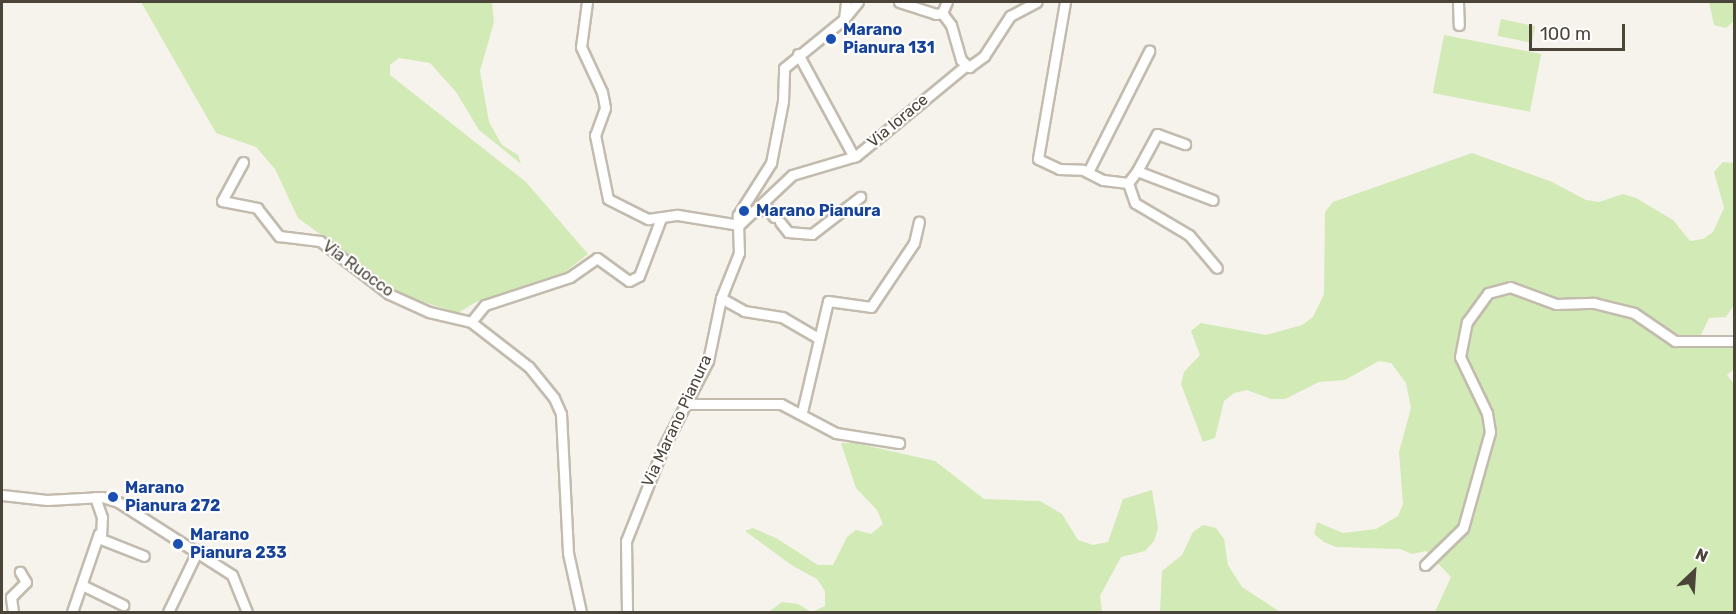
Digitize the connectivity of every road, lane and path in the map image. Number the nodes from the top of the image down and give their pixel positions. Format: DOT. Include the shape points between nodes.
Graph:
graph roads {
  1 [pos="587,2"];
  2 [pos="846,2"];
  3 [pos="858,2"];
  4 [pos="899,2"];
  5 [pos="947,2"];
  6 [pos="1036,2"];
  7 [pos="1065,2"];
  8 [pos="1458,2"];
  9 [pos="942,13"];
  10 [pos="844,19"];
  11 [pos="1459,25"];
  12 [pos="1149,51"];
  13 [pos="798,54"];
  14 [pos="964,67"];
  15 [pos="1185,144"];
  16 [pos="854,157"];
  17 [pos="243,162"];
  18 [pos="1137,171"];
  19 [pos="1088,172"];
  20 [pos="1128,183"];
  21 [pos="860,197"];
  22 [pos="1213,200"];
  23 [pos="752,212"];
  24 [pos="662,218"];
  25 [pos="919,222"];
  26 [pos="740,225"];
  27 [pos="1217,268"];
  28 [pos="721,298"];
  29 [pos="471,322"];
  30 [pos="818,338"];
  31 [pos="1734,341"];
  32 [pos="683,404"];
  33 [pos="802,412"];
  34 [pos="899,443"];
  35 [pos="2,495"];
  36 [pos="95,497"];
  37 [pos="100,529"];
  38 [pos="198,550"];
  39 [pos="144,556"];
  40 [pos="1425,565"];
  41 [pos="20,573"];
  42 [pos="82,585"];
  43 [pos="123,605"];
  44 [pos="13,612"];
  45 [pos="72,612"];
  46 [pos="168,612"];
  47 [pos="247,612"];
  48 [pos="581,612"];
  49 [pos="627,612"];
  1 -- 24 [label="street" via="581,47 602,92 605,108 595,135 608,199 648,219"];
  2 -- 10 [label="street"];
  3 -- 10 [label="street, Via Marano Pianura"];
  4 -- 9 [label="street"];
  5 -- 9 [label="street"];
  6 -- 14 [label="street, Via Iorace" via="1010,16 984,56"];
  7 -- 19 [label="street" via="1038,159 1059,170"];
  8 -- 11 [label="street"];
  9 -- 14 [label="street" via="951,25"];
  10 -- 13 [label="street, Via Marano Pianura"];
  12 -- 19 [label="street"];
  13 -- 16 [label="street"];
  13 -- 26 [label="street, Via Marano Pianura" via="784,69 783,101 771,163 744,202 738,215"];
  14 -- 16 [label="street, Via Iorace"];
  15 -- 18 [label="street" via="1157,134"];
  16 -- 23 [label="street, Via Iorace" via="792,175"];
  17 -- 29 [label="street, Via Ruocco" via="222,201 257,208 279,236 320,240 389,294 429,312"];
  18 -- 20 [label="street"];
  18 -- 22 [label="street"];
  19 -- 20 [label="street" via="1103,180"];
  20 -- 27 [label="street" via="1135,203 1189,235"];
  21 -- 23 [label="street" via="812,234 788,232 768,209"];
  23 -- 26 [label="street, Via Iorace"];
  24 -- 26 [label="street" via="678,215"];
  24 -- 29 [label="street" via="639,276 629,280 597,258 570,277 485,305"];
  25 -- 30 [label="street" via="914,243 871,307 828,301"];
  26 -- 28 [label="street, Via Marano Pianura" via="739,253"];
  28 -- 30 [label="street" via="744,311 782,317"];
  28 -- 32 [label="street, Via Marano Pianura" via="708,361"];
  29 -- 48 [label="street, Via Ruocco" via="529,367 561,414 568,553"];
  30 -- 33 [label="street"];
  31 -- 40 [label="street" via="1675,341 1634,313 1594,303 1556,304 1510,288 1488,293 1467,322 1460,350 1487,413 1490,432 1463,528"];
  32 -- 33 [label="street" via="764,402"];
  32 -- 49 [label="street, Via Marano Pianura" via="626,542"];
  33 -- 34 [label="street" via="837,433"];
  35 -- 36 [label="street" via="47,500"];
  36 -- 37 [label="street" via="102,517"];
  36 -- 38 [label="street" via="118,502"];
  37 -- 39 [label="street" via="101,539"];
  37 -- 42 [label="street"];
  38 -- 46 [label="street"];
  38 -- 47 [label="street" via="238,582"];
  41 -- 44 [label="street" via="26,582 11,597"];
  42 -- 43 [label="street"];
  42 -- 45 [label="street"];
}
